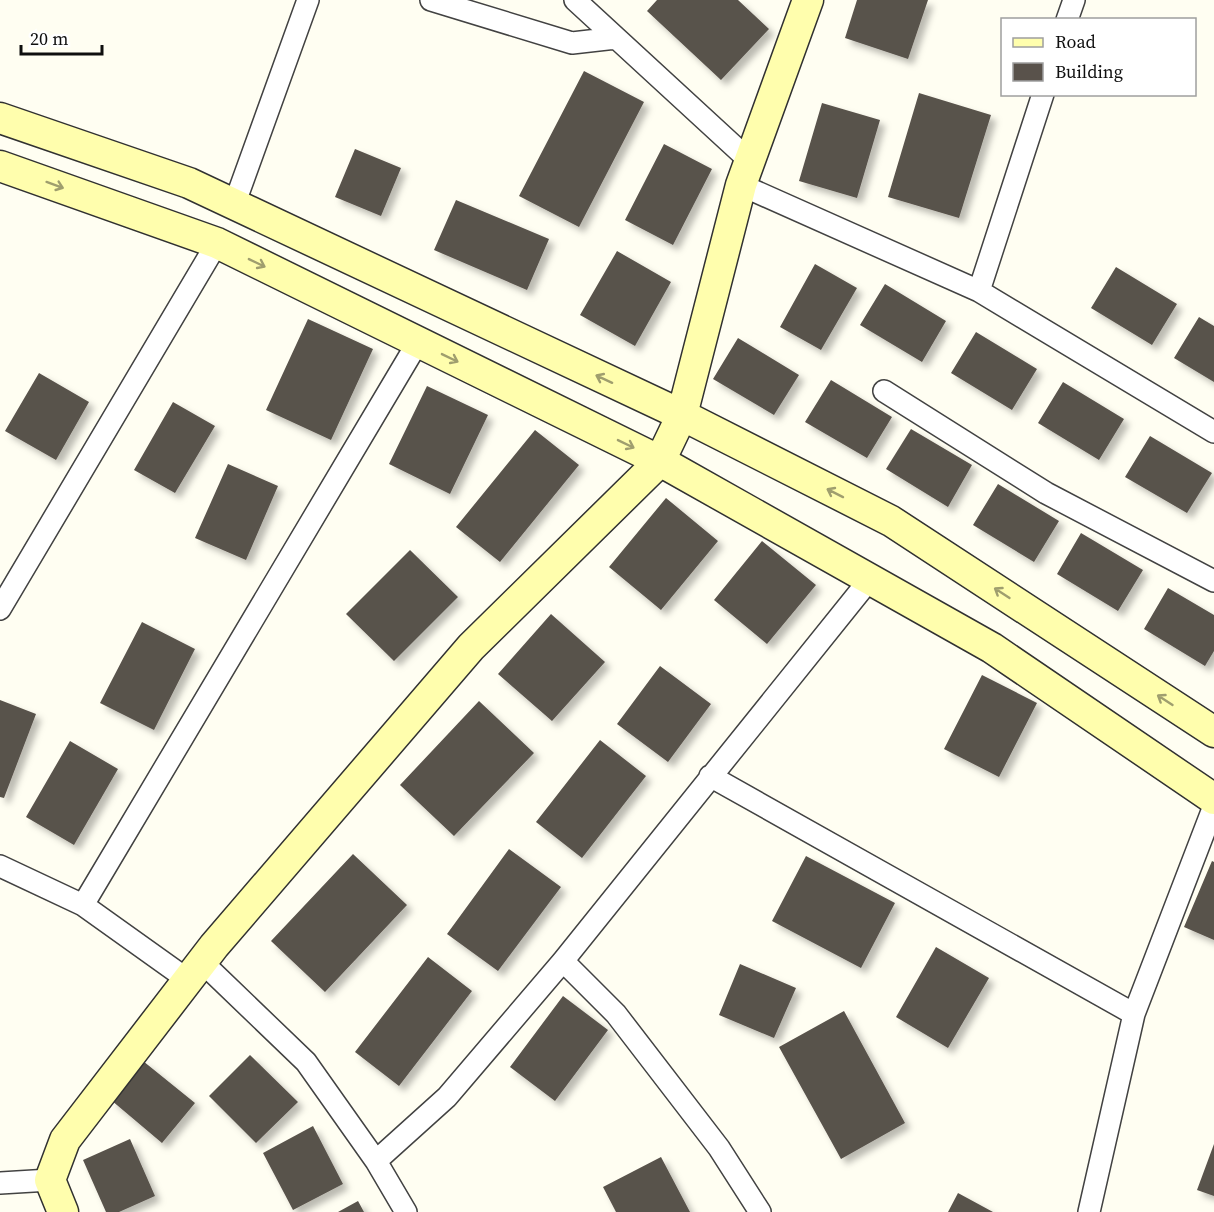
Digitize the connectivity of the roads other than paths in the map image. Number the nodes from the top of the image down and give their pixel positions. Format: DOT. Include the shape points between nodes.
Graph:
graph roads {
  1 [pos="308,0"];
  2 [pos="431,0"];
  3 [pos="576,0"];
  4 [pos="808,0"];
  5 [pos="1074,0"];
  6 [pos="1068,18"];
  7 [pos="616,38"];
  8 [pos="1042,96"];
  9 [pos="0,118"];
  10 [pos="0,166"];
  11 [pos="746,173"];
  12 [pos="234,205"];
  13 [pos="217,243"];
  14 [pos="979,291"];
  15 [pos="418,342"];
  16 [pos="884,391"];
  17 [pos="682,415"];
  18 [pos="1214,432"];
  19 [pos="660,461"];
  20 [pos="870,579"];
  21 [pos="1214,581"];
  22 [pos="0,609"];
  23 [pos="1214,732"];
  24 [pos="710,776"];
  25 [pos="1214,799"];
  26 [pos="1214,806"];
  27 [pos="0,866"];
  28 [pos="83,905"];
  29 [pos="563,961"];
  30 [pos="195,970"];
  31 [pos="1134,1014"];
  32 [pos="376,1161"];
  33 [pos="50,1180"];
  34 [pos="0,1182"];
  35 [pos="63,1212"];
  36 [pos="406,1212"];
  37 [pos="760,1212"];
  38 [pos="1089,1212"];
  1 -- 12 [label="street"];
  2 -- 7 [label="street" via="572,43"];
  3 -- 7 [label="street"];
  4 -- 11 [label="street"];
  5 -- 6 [label="street"];
  7 -- 11 [label="street"];
  8 -- 14 [label="street"];
  9 -- 12 [label="street" via="189,183"];
  10 -- 13 [label="street, one-way"];
  11 -- 14 [label="street"];
  11 -- 17 [label="street"];
  12 -- 13 [label="street"];
  17 -- 12 [label="street, one-way"];
  13 -- 15 [label="street, one-way"];
  13 -- 22 [label="street"];
  14 -- 18 [label="street"];
  15 -- 19 [label="street, one-way"];
  15 -- 28 [label="street"];
  16 -- 21 [label="street" via="1046,493"];
  17 -- 19 [label="street"];
  23 -- 17 [label="street, one-way" via="891,521"];
  19 -- 20 [label="street"];
  19 -- 30 [label="street" via="471,647"];
  20 -- 24 [label="street"];
  20 -- 25 [label="street" via="992,648"];
  24 -- 29 [label="street"];
  24 -- 31 [label="street"];
  26 -- 31 [label="street"];
  27 -- 28 [label="street"];
  28 -- 30 [label="street"];
  29 -- 32 [label="street" via="447,1097"];
  29 -- 37 [label="street" via="616,1014 718,1148"];
  30 -- 32 [label="street" via="306,1062"];
  30 -- 33 [label="street" via="65,1140"];
  31 -- 38 [label="street"];
  32 -- 36 [label="street"];
  33 -- 34 [label="street"];
  33 -- 35 [label="street"];
}
